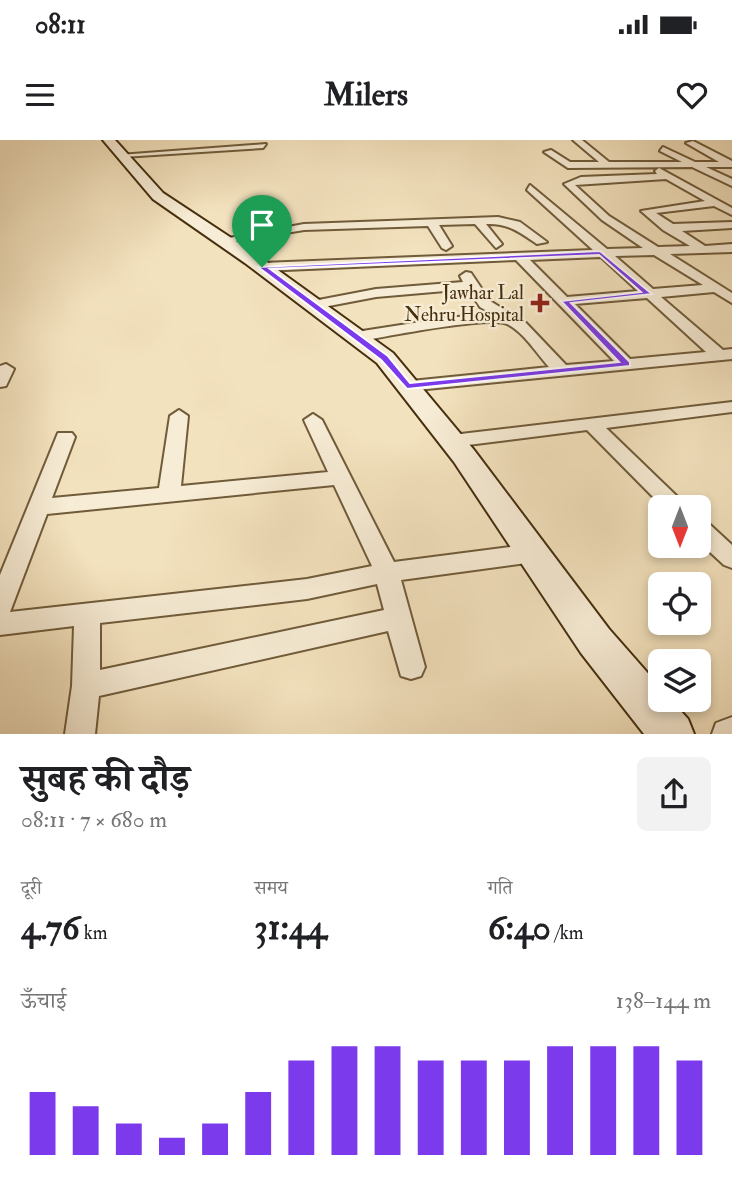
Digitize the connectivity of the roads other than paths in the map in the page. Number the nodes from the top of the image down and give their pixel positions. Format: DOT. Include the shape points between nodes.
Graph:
graph roads {
  1 [pos="577,140"];
  2 [pos="690,143"];
  3 [pos="263,146"];
  4 [pos="116,148"];
  5 [pos="663,149"];
  6 [pos="548,152"];
  7 [pos="631,154"];
  8 [pos="692,164"];
  9 [pos="731,164"];
  10 [pos="607,165"];
  11 [pos="649,165"];
  12 [pos="669,176"];
  13 [pos="732,183"];
  14 [pos="530,188"];
  15 [pos="585,198"];
  16 [pos="571,199"];
  17 [pos="558,200"];
  18 [pos="544,201"];
  19 [pos="716,203"];
  20 [pos="732,212"];
  21 [pos="278,215"];
  22 [pos="478,221"];
  23 [pos="432,223"];
  24 [pos="732,225"];
  25 [pos="299,228"];
  26 [pos="669,228"];
  27 [pos="655,229"];
  28 [pos="641,230"];
  29 [pos="627,231"];
  30 [pos="224,240"];
  31 [pos="541,242"];
  32 [pos="496,244"];
  33 [pos="446,246"];
  34 [pos="732,248"];
  35 [pos="702,249"];
  36 [pos="655,251"];
  37 [pos="600,253"];
  38 [pos="520,257"];
  39 [pos="455,260"];
  40 [pos="262,267"];
  41 [pos="472,285"];
  42 [pos="718,288"];
  43 [pos="648,294"];
  44 [pos="732,299"];
  45 [pos="565,301"];
  46 [pos="313,305"];
  47 [pos="506,318"];
  48 [pos="356,337"];
  49 [pos="725,355"];
  50 [pos="626,364"];
  51 [pos="561,370"];
  52 [pos="407,386"];
  53 [pos="724,408"];
  54 [pos="179,416"];
  55 [pos="313,420"];
  56 [pos="590,423"];
  57 [pos="732,423"];
  58 [pos="65,437"];
  59 [pos="452,441"];
  60 [pos="343,477"];
  61 [pos="169,494"];
  62 [pos="665,495"];
  63 [pos="40,507"];
  64 [pos="711,539"];
  65 [pos="534,553"];
  66 [pos="732,559"];
  67 [pos="387,572"];
  68 [pos="0,607"];
  69 [pos="87,614"];
  70 [pos="396,618"];
  71 [pos="0,624"];
  72 [pos="411,667"];
  73 [pos="86,686"];
  74 [pos="659,731"];
  75 [pos="732,732"];
  76 [pos="80,734"];
  77 [pos="727,734"];
  1 -- 10 [label="street"];
  2 -- 9 [label="street"];
  3 -- 4 [label="street"];
  4 -- 30 [label="street" via="158,196"];
  5 -- 8 [label="street"];
  6 -- 10 [label="street" via="566,165"];
  7 -- 11 [label="street"];
  8 -- 9 [label="street"];
  8 -- 11 [label="street"];
  8 -- 13 [label="street"];
  10 -- 11 [label="street"];
  11 -- 12 [label="street"];
  12 -- 15 [label="street" via="570,183"];
  12 -- 19 [label="street"];
  14 -- 18 [label="street"];
  15 -- 16 [label="street"];
  15 -- 29 [label="street"];
  17 -- 18 [label="street"];
  18 -- 37 [label="street"];
  19 -- 20 [label="street"];
  19 -- 26 [label="street" via="646,211"];
  21 -- 25 [label="street"];
  22 -- 23 [label="street"];
  22 -- 31 [label="street" via="511,222"];
  22 -- 32 [label="street"];
  23 -- 25 [label="street"];
  23 -- 33 [label="street"];
  24 -- 26 [label="street"];
  25 -- 30 [label="street"];
  26 -- 27 [label="street"];
  26 -- 35 [label="street"];
  28 -- 29 [label="street"];
  29 -- 36 [label="street"];
  30 -- 40 [label="street"];
  34 -- 35 [label="street"];
  35 -- 36 [label="street"];
  36 -- 37 [label="street"];
  36 -- 42 [label="street"];
  37 -- 38 [label="street"];
  37 -- 43 [label="street"];
  38 -- 39 [label="street"];
  38 -- 45 [label="street"];
  39 -- 40 [label="street"];
  39 -- 41 [label="street"];
  40 -- 46 [label="street"];
  41 -- 46 [label="street" via="376,293"];
  41 -- 47 [label="street" via="491,309"];
  42 -- 43 [label="street"];
  42 -- 44 [label="street"];
  43 -- 45 [label="street"];
  43 -- 49 [label="street"];
  45 -- 50 [label="street"];
  46 -- 48 [label="street"];
  47 -- 48 [label="street" via="446,322"];
  47 -- 51 [label="street" via="527,332"];
  48 -- 52 [label="street" via="385,358"];
  49 -- 50 [label="street"];
  50 -- 51 [label="street"];
  51 -- 52 [label="street"];
  52 -- 59 [label="street"];
  53 -- 56 [label="street"];
  53 -- 57 [label="street"];
  54 -- 61 [label="street"];
  55 -- 60 [label="street"];
  56 -- 59 [label="street"];
  56 -- 62 [label="street"];
  58 -- 63 [label="street"];
  59 -- 65 [label="street"];
  60 -- 61 [label="street"];
  60 -- 67 [label="street"];
  61 -- 63 [label="street"];
  63 -- 68 [label="street"];
  64 -- 66 [label="street"];
  65 -- 67 [label="street"];
  65 -- 74 [label="street"];
  67 -- 69 [label="street" via="307,589"];
  67 -- 70 [label="street"];
  69 -- 71 [label="street"];
  69 -- 73 [label="street"];
  70 -- 72 [label="street"];
  70 -- 73 [label="street"];
  73 -- 76 [label="street"];
  75 -- 77 [label="street"];
}
